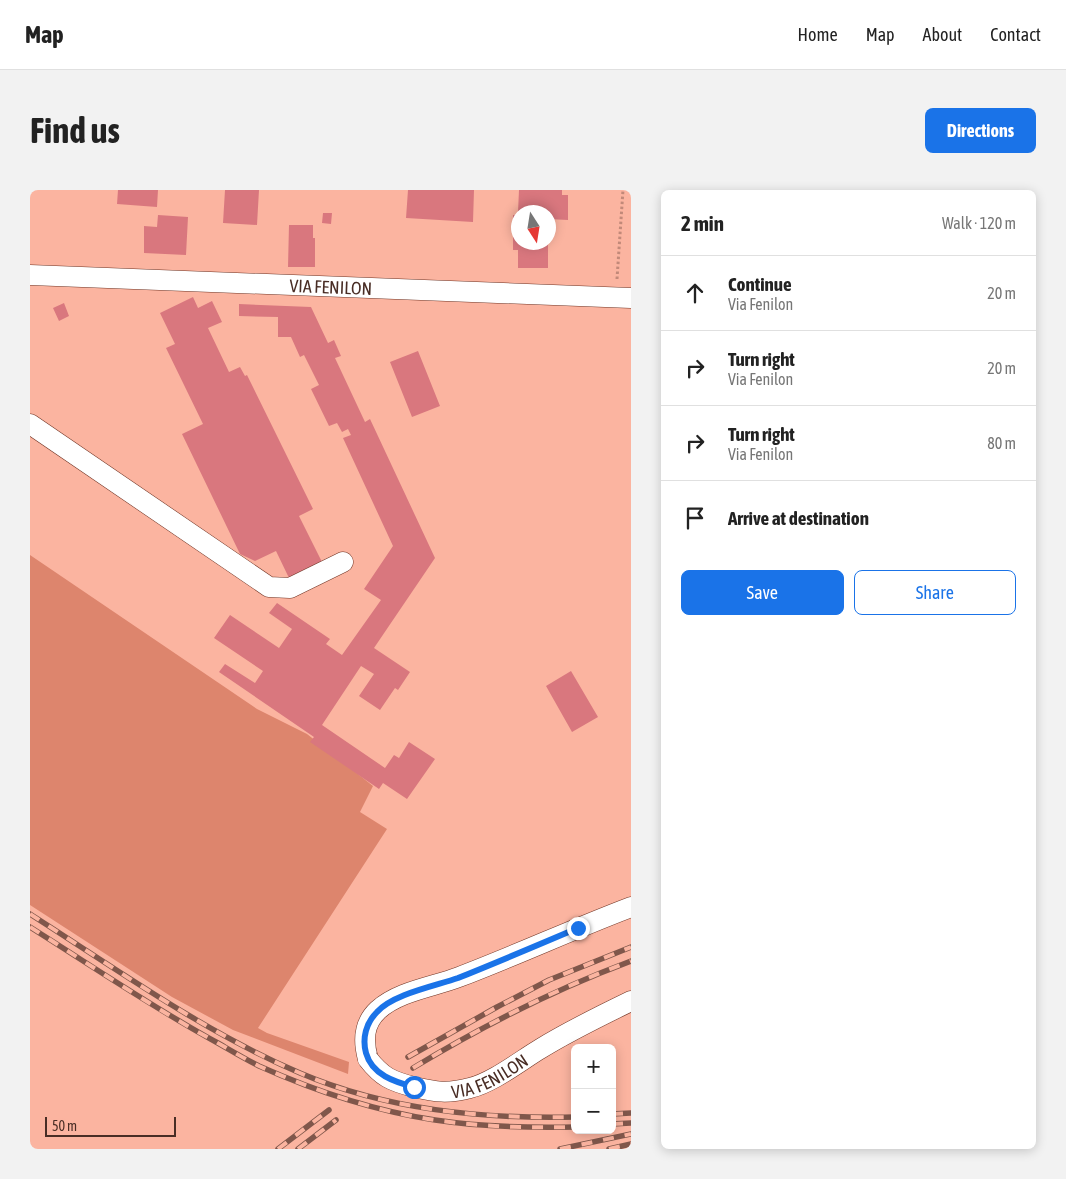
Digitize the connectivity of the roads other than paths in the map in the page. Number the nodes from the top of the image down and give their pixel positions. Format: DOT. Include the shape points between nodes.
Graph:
graph roads {
  1 [pos="30,276"];
  2 [pos="623,297"];
  3 [pos="30,424"];
  4 [pos="343,562"];
  5 [pos="631,907"];
  6 [pos="631,1001"];
  1 -- 2 [label="street, VIA FENILON"];
  3 -- 4 [label="street" via="268,587 290,588"];
  5 -- 6 [label="street, VIA FENILON, bridge" via="490,965 396,999 378,1010 367,1026 364,1044 368,1059 380,1074 397,1083 443,1093 472,1088"];
}
